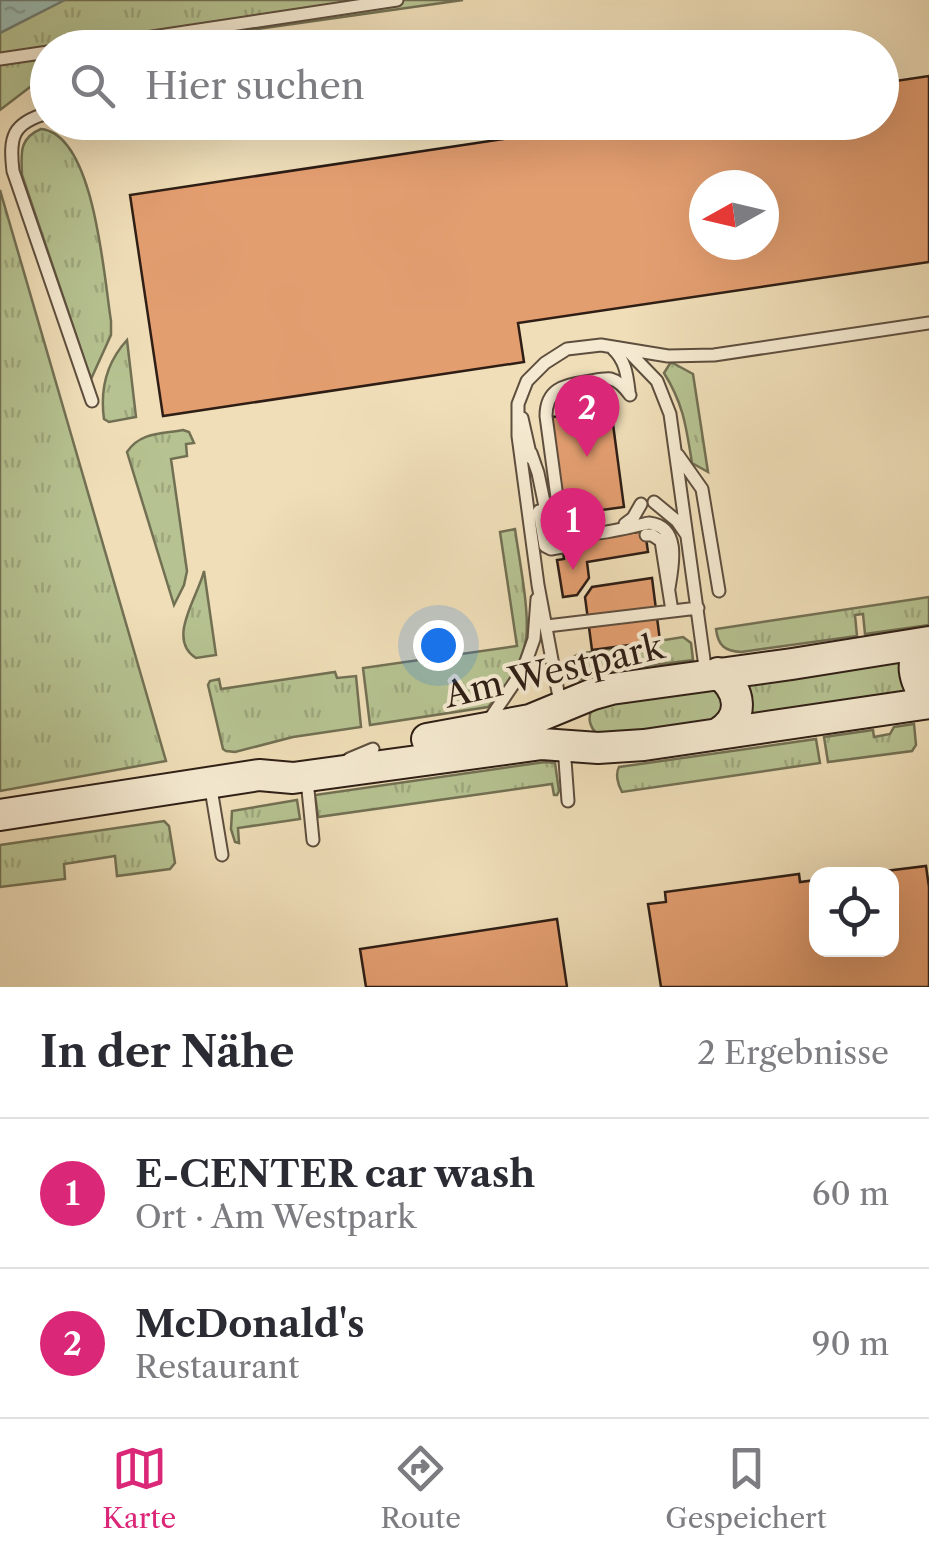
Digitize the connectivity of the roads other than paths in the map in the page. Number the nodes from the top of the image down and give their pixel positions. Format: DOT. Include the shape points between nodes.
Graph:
graph roads {
  1 [pos="398,0"];
  2 [pos="199,30"];
  3 [pos="30,55"];
  4 [pos="0,59"];
  5 [pos="30,120"];
  6 [pos="929,323"];
  7 [pos="611,347"];
  8 [pos="628,351"];
  9 [pos="92,401"];
  10 [pos="518,404"];
  11 [pos="674,445"];
  12 [pos="531,453"];
  13 [pos="682,494"];
  14 [pos="670,515"];
  15 [pos="617,529"];
  16 [pos="648,529"];
  17 [pos="581,534"];
  18 [pos="688,538"];
  19 [pos="562,547"];
  20 [pos="538,585"];
  21 [pos="719,591"];
  22 [pos="698,608"];
  23 [pos="672,611"];
  24 [pos="547,626"];
  25 [pos="929,643"];
  26 [pos="712,674"];
  27 [pos="592,694"];
  28 [pos="929,703"];
  29 [pos="564,706"];
  30 [pos="530,720"];
  31 [pos="481,730"];
  32 [pos="720,733"];
  33 [pos="578,747"];
  34 [pos="373,749"];
  35 [pos="259,776"];
  36 [pos="306,776"];
  37 [pos="210,784"];
  38 [pos="568,801"];
  39 [pos="0,815"];
  40 [pos="313,840"];
  41 [pos="222,855"];
  1 -- 2 [label="lane"];
  3 -- 4 [label="lane"];
  5 -- 9 [label="lane" via="10,146 13,170"];
  6 -- 8 [label="lane" via="714,354"];
  7 -- 8 [label="lane"];
  7 -- 10 [label="lane" via="556,356 527,381"];
  7 -- 17 [label="lane" via="624,365 630,395 611,379 568,384 554,390 546,408 560,512 565,525"];
  8 -- 11 [label="lane" via="663,391"];
  10 -- 12 [label="lane"];
  10 -- 20 [label="lane"];
  11 -- 13 [label="lane"];
  11 -- 21 [label="lane" via="702,488"];
  12 -- 17 [label="lane" via="548,521 567,534"];
  12 -- 19 [label="lane" via="543,540 551,549"];
  13 -- 14 [label="lane"];
  13 -- 18 [label="lane"];
  14 -- 15 [label="lane" via="647,503"];
  14 -- 16 [label="lane"];
  14 -- 18 [label="lane"];
  15 -- 16 [label="lane"];
  15 -- 17 [label="lane"];
  16 -- 23 [label="lane" via="660,541"];
  18 -- 22 [label="lane"];
  20 -- 24 [label="lane"];
  20 -- 31 [label="lane" via="534,639 523,670"];
  22 -- 23 [label="lane"];
  22 -- 26 [label="lane"];
  23 -- 24 [label="lane"];
  24 -- 29 [label="lane"];
  25 -- 26 [label="main road, Am Westpark"];
  25 -- 28 [label="main road" via="914,668"];
  26 -- 27 [label="main road, Am Westpark"];
  26 -- 32 [label="main road" via="734,687 733,721"];
  27 -- 29 [label="main road, Am Westpark"];
  27 -- 33 [label="main road" via="580,714"];
  28 -- 32 [label="main road, Am Westpark"];
  29 -- 30 [label="main road, Am Westpark"];
  29 -- 33 [label="main road"];
  30 -- 31 [label="main road, Am Westpark"];
  30 -- 33 [label="lane"];
  31 -- 34 [label="main road, Am Westpark"];
  32 -- 33 [label="main road, Am Westpark" via="644,746"];
  33 -- 36 [label="main road, Am Westpark" via="508,748"];
  33 -- 38 [label="lane"];
  34 -- 35 [label="main road, Am Westpark" via="289,761"];
  34 -- 36 [label="lane" via="315,766"];
  35 -- 36 [label="main road, Am Westpark"];
  35 -- 37 [label="main road, Am Westpark"];
  36 -- 40 [label="lane"];
  37 -- 39 [label="main road, Am Westpark"];
  37 -- 41 [label="lane"];
}
